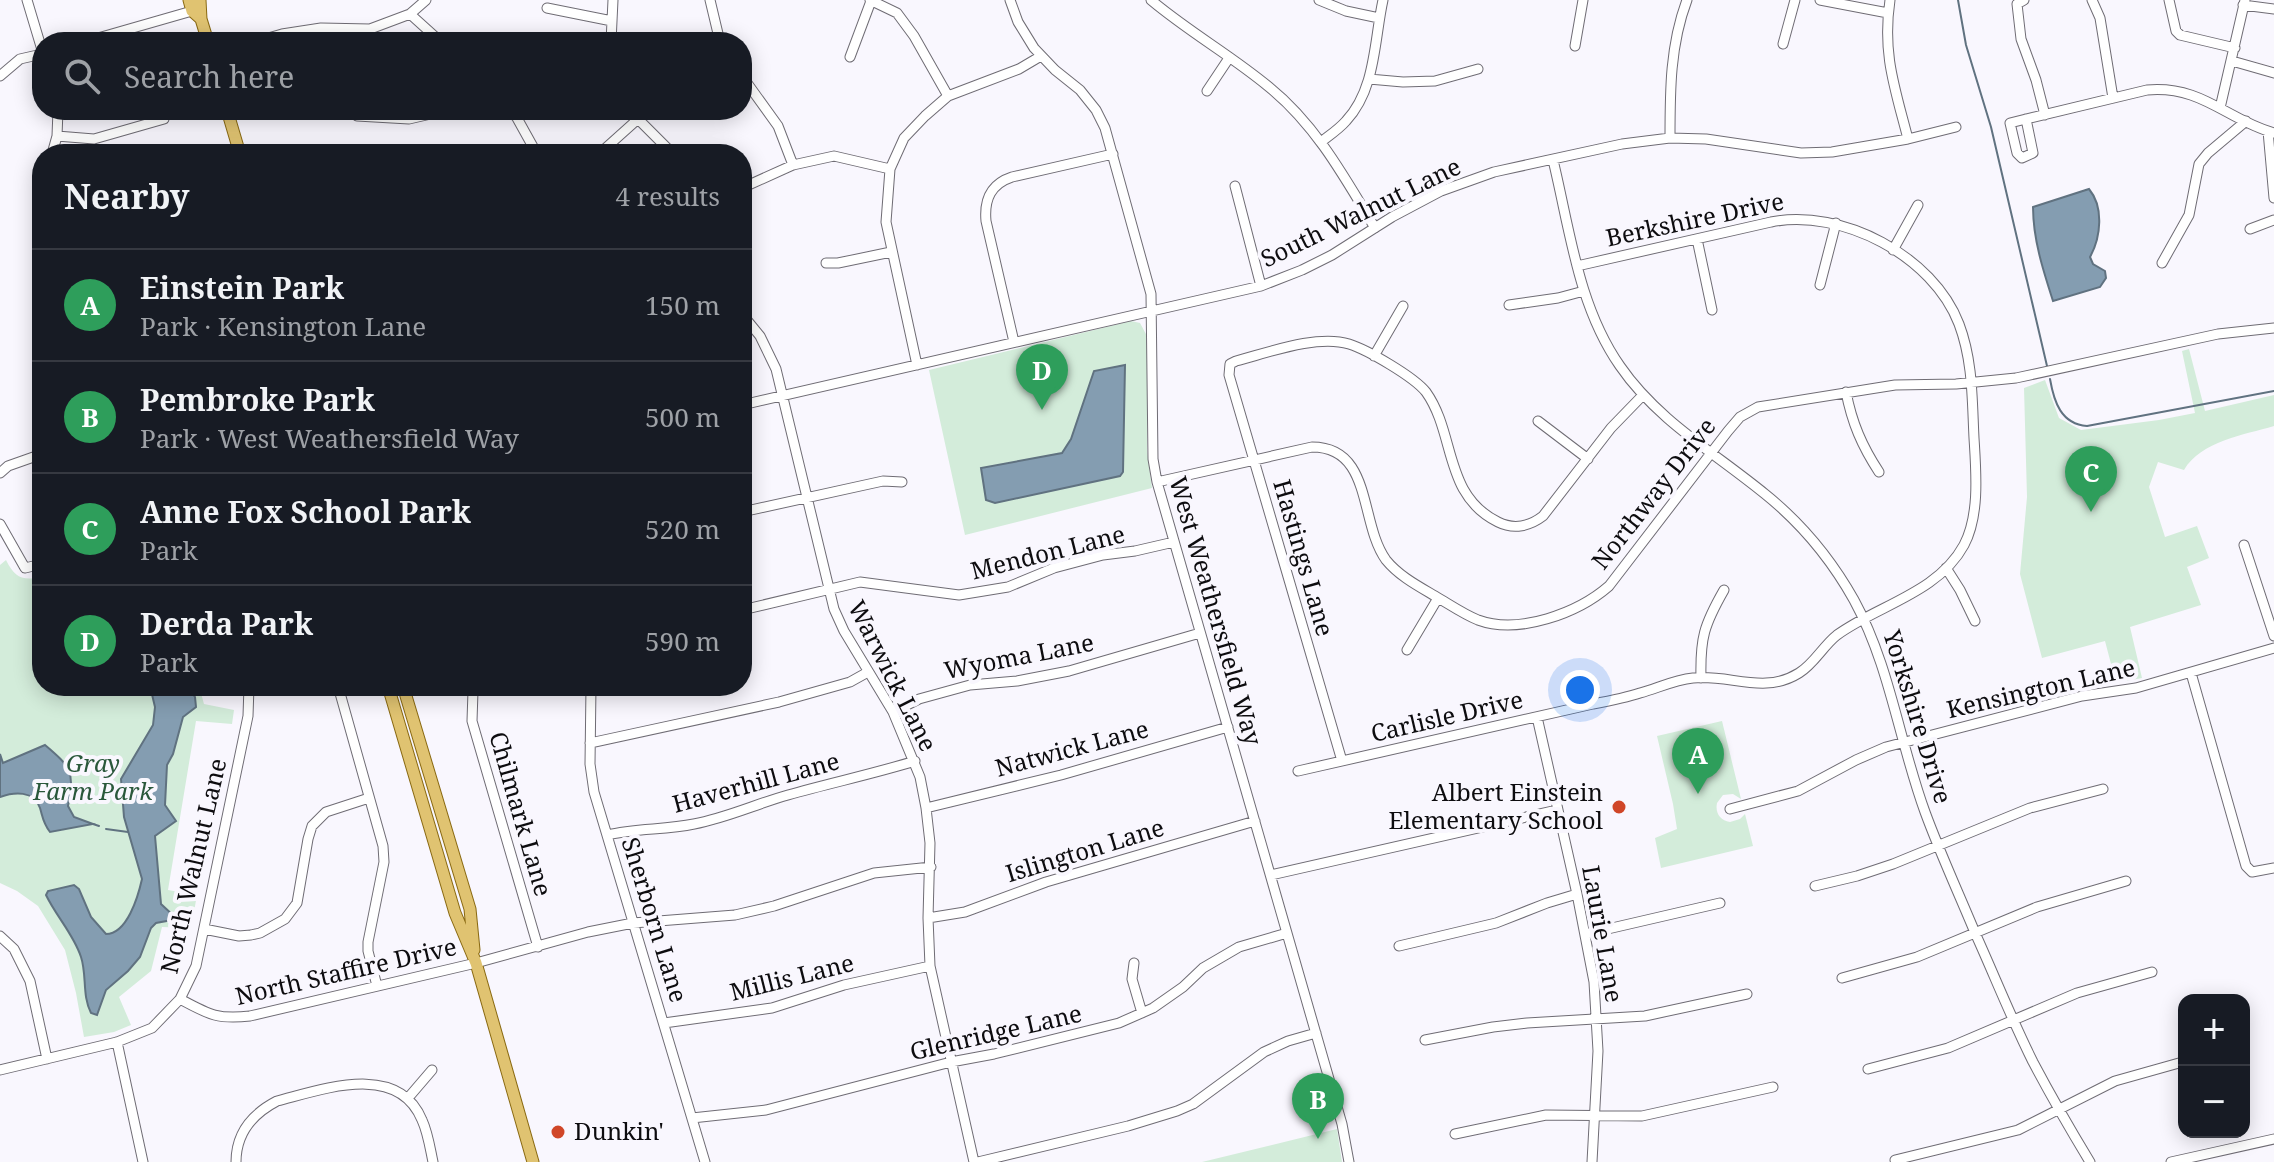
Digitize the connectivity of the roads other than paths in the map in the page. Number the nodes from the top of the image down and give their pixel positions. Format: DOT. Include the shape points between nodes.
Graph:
graph roads {
  1 [pos="27,0"];
  2 [pos="200,0"];
  3 [pos="426,0"];
  4 [pos="613,0"];
  5 [pos="710,0"];
  6 [pos="871,0"];
  7 [pos="1010,0"];
  8 [pos="1151,0"];
  9 [pos="1319,0"];
  10 [pos="1383,0"];
  11 [pos="1583,0"];
  12 [pos="1687,0"];
  13 [pos="1795,0"];
  14 [pos="1820,0"];
  15 [pos="1890,0"];
  16 [pos="2024,0"];
  17 [pos="2092,0"];
  18 [pos="2169,0"];
  19 [pos="2244,2"];
  20 [pos="547,8"];
  21 [pos="2274,9"];
  22 [pos="194,10"];
  23 [pos="1888,13"];
  24 [pos="410,14"];
  25 [pos="1379,18"];
  26 [pos="612,21"];
  27 [pos="36,32"];
  28 [pos="118,32"];
  29 [pos="204,32"];
  30 [pos="295,32"];
  31 [pos="430,32"];
  32 [pos="611,32"];
  33 [pos="718,32"];
  34 [pos="1783,44"];
  35 [pos="1575,46"];
  36 [pos="2235,48"];
  37 [pos="32,55"];
  38 [pos="1041,56"];
  39 [pos="850,57"];
  40 [pos="1229,58"];
  41 [pos="2232,61"];
  42 [pos="1478,69"];
  43 [pos="2274,73"];
  44 [pos="0,76"];
  45 [pos="1369,79"];
  46 [pos="752,90"];
  47 [pos="1207,91"];
  48 [pos="948,96"];
  49 [pos="2113,98"];
  50 [pos="2220,108"];
  51 [pos="2045,115"];
  52 [pos="2026,119"];
  53 [pos="58,120"];
  54 [pos="160,120"];
  55 [pos="230,120"];
  56 [pos="518,120"];
  57 [pos="630,120"];
  58 [pos="640,120"];
  59 [pos="2246,121"];
  60 [pos="1956,127"];
  61 [pos="2271,132"];
  62 [pos="57,136"];
  63 [pos="1670,138"];
  64 [pos="1908,139"];
  65 [pos="1321,142"];
  66 [pos="55,144"];
  67 [pos="237,144"];
  68 [pos="531,144"];
  69 [pos="608,144"];
  70 [pos="663,144"];
  71 [pos="1113,154"];
  72 [pos="1553,160"];
  73 [pos="793,165"];
  74 [pos="890,169"];
  75 [pos="752,183"];
  76 [pos="1235,186"];
  77 [pos="2274,198"];
  78 [pos="1918,205"];
  79 [pos="2274,220"];
  80 [pos="1836,223"];
  81 [pos="1375,228"];
  82 [pos="2250,229"];
  83 [pos="1697,239"];
  84 [pos="1893,250"];
  85 [pos="891,252"];
  86 [pos="826,263"];
  87 [pos="2162,263"];
  88 [pos="1577,266"];
  89 [pos="1820,285"];
  90 [pos="1261,286"];
  91 [pos="1584,291"];
  92 [pos="1509,305"];
  93 [pos="1403,306"];
  94 [pos="1712,310"];
  95 [pos="1152,311"];
  96 [pos="752,327"];
  97 [pos="2274,328"];
  98 [pos="1014,342"];
  99 [pos="1374,356"];
  100 [pos="917,365"];
  101 [pos="1971,383"];
  102 [pos="1846,392"];
  103 [pos="1643,395"];
  104 [pos="783,396"];
  105 [pos="752,403"];
  106 [pos="1538,421"];
  107 [pos="1711,453"];
  108 [pos="32,458"];
  109 [pos="1588,459"];
  110 [pos="1253,461"];
  111 [pos="1879,472"];
  112 [pos="0,473"];
  113 [pos="902,482"];
  114 [pos="1157,482"];
  115 [pos="807,497"];
  116 [pos="752,510"];
  117 [pos="0,524"];
  118 [pos="1174,542"];
  119 [pos="2244,545"];
  120 [pos="32,566"];
  121 [pos="1946,568"];
  122 [pos="828,588"];
  123 [pos="1724,590"];
  124 [pos="1438,598"];
  125 [pos="2274,600"];
  126 [pos="2263,603"];
  127 [pos="752,607"];
  128 [pos="1864,620"];
  129 [pos="1975,621"];
  130 [pos="1200,633"];
  131 [pos="2274,636"];
  132 [pos="2274,648"];
  133 [pos="1407,650"];
  134 [pos="868,672"];
  135 [pos="2191,673"];
  136 [pos="1701,678"];
  137 [pos="249,696"];
  138 [pos="341,696"];
  139 [pos="391,696"];
  140 [pos="406,696"];
  141 [pos="476,696"];
  142 [pos="591,696"];
  143 [pos="893,712"];
  144 [pos="1537,717"];
  145 [pos="1228,727"];
  146 [pos="1904,742"];
  147 [pos="590,743"];
  148 [pos="915,761"];
  149 [pos="1342,761"];
  150 [pos="1298,771"];
  151 [pos="2103,789"];
  152 [pos="369,798"];
  153 [pos="926,808"];
  154 [pos="1730,809"];
  155 [pos="1557,810"];
  156 [pos="1255,821"];
  157 [pos="607,835"];
  158 [pos="1938,846"];
  159 [pos="931,867"];
  160 [pos="2274,868"];
  161 [pos="1271,875"];
  162 [pos="2126,881"];
  163 [pos="1815,886"];
  164 [pos="1577,894"];
  165 [pos="1720,903"];
  166 [pos="928,918"];
  167 [pos="633,923"];
  168 [pos="204,929"];
  169 [pos="1287,933"];
  170 [pos="1976,933"];
  171 [pos="1586,934"];
  172 [pos="0,936"];
  173 [pos="1399,946"];
  174 [pos="538,947"];
  175 [pos="476,963"];
  176 [pos="1134,963"];
  177 [pos="930,966"];
  178 [pos="2152,972"];
  179 [pos="1842,978"];
  180 [pos="377,986"];
  181 [pos="1747,994"];
  182 [pos="180,999"];
  183 [pos="1142,1013"];
  184 [pos="1597,1020"];
  185 [pos="2014,1021"];
  186 [pos="664,1023"];
  187 [pos="1316,1033"];
  188 [pos="1425,1040"];
  189 [pos="117,1042"];
  190 [pos="47,1059"];
  191 [pos="951,1062"];
  192 [pos="2178,1063"];
  193 [pos="1868,1069"];
  194 [pos="0,1070"];
  195 [pos="432,1070"];
  196 [pos="1773,1087"];
  197 [pos="408,1098"];
  198 [pos="2059,1109"];
  199 [pos="1595,1116"];
  200 [pos="692,1118"];
  201 [pos="1455,1134"];
  202 [pos="2274,1139"];
  203 [pos="1895,1160"];
  204 [pos="143,1162"];
  205 [pos="236,1162"];
  206 [pos="433,1162"];
  207 [pos="533,1162"];
  208 [pos="705,1162"];
  209 [pos="976,1162"];
  210 [pos="1349,1162"];
  211 [pos="1592,1162"];
  212 [pos="2090,1162"];
  213 [pos="2171,1162"];
  1 -- 27 [label="street"];
  2 -- 22 [label="main road"];
  3 -- 24 [label="street"];
  4 -- 26 [label="street"];
  5 -- 33 [label="street"];
  6 -- 39 [label="street"];
  6 -- 48 [label="street" via="897,13"];
  7 -- 38 [label="street, West Weathersfield Way" via="1022,31"];
  8 -- 40 [label="street"];
  9 -- 25 [label="street"];
  10 -- 25 [label="street"];
  11 -- 35 [label="street"];
  12 -- 63 [label="street" via="1673,56"];
  13 -- 34 [label="street"];
  14 -- 23 [label="street"];
  15 -- 23 [label="street"];
  16 -- 51 [label="street" via="2017,4 2021,39"];
  17 -- 49 [label="street" via="2100,18"];
  18 -- 36 [label="street" via="2180,35"];
  19 -- 21 [label="street"];
  19 -- 36 [label="street"];
  20 -- 26 [label="street"];
  22 -- 28 [label="street"];
  22 -- 29 [label="main road"];
  23 -- 64 [label="street" via="1889,63"];
  24 -- 30 [label="street" via="370,29"];
  24 -- 31 [label="street"];
  25 -- 45 [label="street"];
  26 -- 32 [label="street"];
  36 -- 41 [label="street"];
  37 -- 44 [label="street"];
  38 -- 48 [label="street"];
  38 -- 71 [label="street, West Weathersfield Way" via="1090,101"];
  40 -- 47 [label="street"];
  40 -- 65 [label="street" via="1271,88"];
  41 -- 43 [label="street"];
  41 -- 50 [label="street"];
  42 -- 45 [label="street" via="1435,81"];
  45 -- 65 [label="street" via="1353,113"];
  46 -- 73 [label="street" via="778,126"];
  48 -- 74 [label="street" via="904,138"];
  49 -- 50 [label="street" via="2162,89"];
  49 -- 51 [label="street"];
  50 -- 59 [label="street"];
  51 -- 52 [label="street"];
  52 -- 52 [label="street" via="2010,123 2022,158 2033,152"];
  53 -- 62 [label="street"];
  54 -- 62 [label="street" via="94,139"];
  55 -- 67 [label="main road"];
  56 -- 68 [label="street"];
  57 -- 69 [label="street"];
  58 -- 70 [label="street"];
  59 -- 61 [label="street"];
  59 -- 87 [label="street" via="2199,164 2189,215"];
  60 -- 64 [label="street, South Walnut Lane"];
  61 -- 77 [label="street"];
  62 -- 66 [label="street"];
  63 -- 64 [label="street, South Walnut Lane" via="1801,153"];
  63 -- 72 [label="street, South Walnut Lane"];
  65 -- 81 [label="street"];
  71 -- 95 [label="street, West Weathersfield Way"];
  71 -- 98 [label="street" via="1012,177 990,193 986,221"];
  72 -- 81 [label="street, South Walnut Lane" via="1494,172 1441,191"];
  72 -- 88 [label="street, Yorkshire Drive"];
  73 -- 74 [label="street" via="834,156"];
  73 -- 75 [label="street"];
  74 -- 85 [label="street" via="886,222"];
  76 -- 90 [label="street"];
  78 -- 84 [label="street"];
  79 -- 82 [label="street"];
  80 -- 83 [label="street, Berkshire Drive" via="1788,219"];
  80 -- 84 [label="street, Berkshire Drive"];
  80 -- 89 [label="street"];
  81 -- 90 [label="street, South Walnut Lane" via="1318,262"];
  83 -- 88 [label="street, Berkshire Drive"];
  83 -- 94 [label="street"];
  84 -- 101 [label="street, Berkshire Drive" via="1928,276 1954,312"];
  85 -- 86 [label="street"];
  85 -- 100 [label="street"];
  88 -- 91 [label="street, Yorkshire Drive"];
  90 -- 95 [label="street, South Walnut Lane"];
  91 -- 92 [label="street"];
  91 -- 103 [label="street, Yorkshire Drive" via="1609,349"];
  93 -- 99 [label="street"];
  95 -- 98 [label="street, South Walnut Lane"];
  95 -- 114 [label="street, West Weathersfield Way"];
  96 -- 104 [label="street, Warwick Lane" via="767,347"];
  97 -- 101 [label="street, Northway Drive" via="2234,331 2046,373"];
  98 -- 100 [label="street, South Walnut Lane"];
  99 -- 109 [label="street" via="1425,391 1462,488 1500,523 1522,526 1539,519"];
  99 -- 110 [label="street, Hastings Lane" via="1348,344 1320,342 1229,366"];
  100 -- 104 [label="street, South Walnut Lane"];
  101 -- 102 [label="street, Northway Drive"];
  101 -- 121 [label="street, Carlisle Drive" via="1973,512 1965,543"];
  102 -- 107 [label="street, Northway Drive" via="1758,407 1735,423"];
  102 -- 111 [label="street" via="1854,427"];
  103 -- 107 [label="street, Yorkshire Drive"];
  103 -- 109 [label="street"];
  104 -- 105 [label="street, South Walnut Lane"];
  104 -- 115 [label="street, Warwick Lane"];
  106 -- 109 [label="street"];
  107 -- 124 [label="street, Northway Drive" via="1619,576 1579,608 1505,626 1479,620"];
  107 -- 128 [label="street, Yorkshire Drive" via="1801,527 1840,576"];
  108 -- 112 [label="street"];
  110 -- 114 [label="street, Northway Drive"];
  110 -- 124 [label="street, Northway Drive" via="1312,447 1343,456 1356,474 1384,557"];
  110 -- 149 [label="street, Hastings Lane"];
  113 -- 115 [label="street"];
  114 -- 118 [label="street, West Weathersfield Way"];
  115 -- 116 [label="street"];
  115 -- 122 [label="street, Warwick Lane"];
  117 -- 120 [label="street" via="25,568"];
  118 -- 122 [label="street, Mendon Lane" via="1103,555 1008,587 959,595 860,582"];
  118 -- 130 [label="street, West Weathersfield Way"];
  119 -- 126 [label="street"];
  121 -- 128 [label="street, Carlisle Drive"];
  121 -- 129 [label="street"];
  122 -- 127 [label="street, Mendon Lane"];
  122 -- 134 [label="street, Warwick Lane"];
  123 -- 136 [label="street" via="1702,637"];
  124 -- 133 [label="street"];
  125 -- 126 [label="street"];
  126 -- 131 [label="street"];
  128 -- 136 [label="street, Carlisle Drive" via="1839,634 1807,668 1783,681 1762,685"];
  128 -- 146 [label="street, Yorkshire Drive" via="1886,674"];
  130 -- 143 [label="street, Wyoma Lane" via="1069,671 970,685"];
  130 -- 145 [label="street, West Weathersfield Way"];
  132 -- 135 [label="street, Kensington Lane"];
  134 -- 143 [label="street, Warwick Lane"];
  134 -- 147 [label="street" via="789,699"];
  135 -- 146 [label="street, Kensington Lane"];
  135 -- 160 [label="street" via="2246,866 2252,872"];
  136 -- 144 [label="street, Carlisle Drive"];
  137 -- 168 [label="street, North Walnut Lane"];
  138 -- 152 [label="street"];
  139 -- 175 [label="main road" via="455,913"];
  140 -- 175 [label="main road" via="470,909"];
  141 -- 174 [label="street, Chilmark Lane" via="473,726"];
  142 -- 147 [label="street, Sherborn Lane"];
  143 -- 148 [label="street, Warwick Lane"];
  144 -- 149 [label="street, Carlisle Drive"];
  144 -- 155 [label="street, Laurie Lane"];
  145 -- 153 [label="street, Natwick Lane"];
  145 -- 156 [label="street, West Weathersfield Way"];
  146 -- 154 [label="street, Kensington Lane" via="1866,755 1798,791"];
  146 -- 158 [label="street, Yorkshire Drive"];
  147 -- 157 [label="street, Sherborn Lane" via="592,781"];
  148 -- 153 [label="street, Warwick Lane"];
  148 -- 157 [label="street, Haverhill Lane" via="708,821"];
  149 -- 150 [label="street, Carlisle Drive"];
  151 -- 158 [label="street" via="2020,811"];
  152 -- 168 [label="street" via="326,812 312,826 297,903 285,919 251,935"];
  152 -- 180 [label="street" via="384,853 368,942"];
  153 -- 159 [label="street, Warwick Lane"];
  155 -- 161 [label="street"];
  155 -- 164 [label="street, Laurie Lane"];
  156 -- 161 [label="street, West Weathersfield Way"];
  156 -- 166 [label="street, Islington Lane" via="1046,882 965,912"];
  157 -- 167 [label="street, Sherborn Lane"];
  158 -- 163 [label="street"];
  158 -- 170 [label="street, Yorkshire Drive"];
  159 -- 166 [label="street, Warwick Lane"];
  159 -- 167 [label="street, North Staffire Drive" via="874,873 735,915"];
  161 -- 169 [label="street, West Weathersfield Way"];
  162 -- 170 [label="street" via="2046,904"];
  164 -- 171 [label="street, Laurie Lane"];
  164 -- 173 [label="street" via="1496,923"];
  165 -- 171 [label="street"];
  166 -- 177 [label="street, Warwick Lane"];
  167 -- 174 [label="street, North Staffire Drive"];
  167 -- 186 [label="street, Sherborn Lane"];
  168 -- 182 [label="street, North Walnut Lane" via="196,966"];
  169 -- 183 [label="street, Glenridge Lane" via="1239,947"];
  169 -- 187 [label="street, West Weathersfield Way"];
  170 -- 179 [label="street"];
  170 -- 185 [label="street, Yorkshire Drive"];
  171 -- 184 [label="street, Laurie Lane"];
  172 -- 190 [label="street" via="14,949 30,981"];
  174 -- 175 [label="street, North Staffire Drive"];
  175 -- 180 [label="street, North Staffire Drive"];
  175 -- 207 [label="main road"];
  176 -- 183 [label="street" via="1132,979"];
  177 -- 186 [label="street, Millis Lane" via="772,1008"];
  177 -- 191 [label="street, Warwick Lane"];
  178 -- 185 [label="street" via="2077,993"];
  180 -- 182 [label="street, North Staffire Drive" via="230,1019"];
  181 -- 184 [label="street" via="1656,1014"];
  182 -- 189 [label="street, North Walnut Lane" via="152,1028"];
  183 -- 191 [label="street, Glenridge Lane" via="1103,1028"];
  184 -- 188 [label="street" via="1493,1027"];
  184 -- 199 [label="street, Laurie Lane"];
  185 -- 193 [label="street" via="1948,1048"];
  185 -- 198 [label="street, Yorkshire Drive"];
  186 -- 200 [label="street, Sherborn Lane"];
  187 -- 209 [label="street" via="1264,1052 1177,1111"];
  187 -- 210 [label="street, West Weathersfield Way"];
  189 -- 190 [label="street, North Walnut Lane"];
  189 -- 204 [label="street"];
  190 -- 194 [label="street, North Walnut Lane"];
  191 -- 200 [label="street, Glenridge Lane" via="766,1110"];
  191 -- 209 [label="street, Warwick Lane"];
  192 -- 198 [label="street" via="2115,1081"];
  195 -- 197 [label="street"];
  196 -- 199 [label="street" via="1642,1116"];
  197 -- 205 [label="street" via="368,1083 277,1101 248,1123"];
  197 -- 206 [label="street" via="422,1118"];
  198 -- 203 [label="street" via="2002,1135"];
  198 -- 212 [label="street, Yorkshire Drive"];
  199 -- 201 [label="street" via="1536,1116"];
  199 -- 211 [label="street, Laurie Lane"];
  200 -- 208 [label="street, Sherborn Lane"];
  202 -- 213 [label="street"];
}
